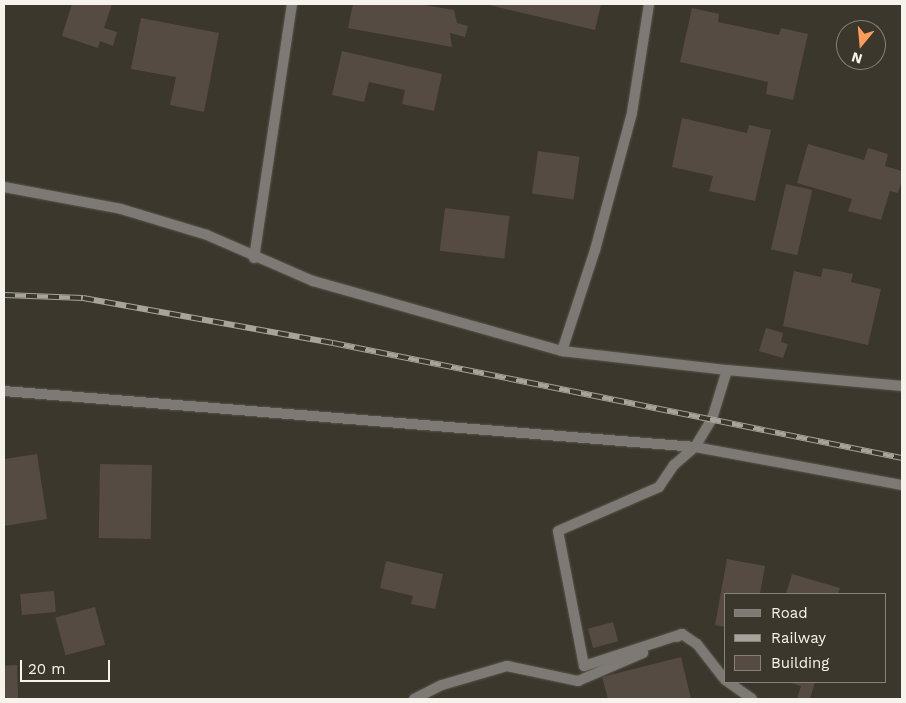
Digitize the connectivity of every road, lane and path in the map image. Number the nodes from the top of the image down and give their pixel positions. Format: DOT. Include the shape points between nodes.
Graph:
graph roads {
  1 [pos="292,4"];
  2 [pos="649,4"];
  3 [pos="4,187"];
  4 [pos="254,258"];
  5 [pos="562,351"];
  6 [pos="728,370"];
  7 [pos="902,386"];
  8 [pos="4,391"];
  9 [pos="695,447"];
  10 [pos="902,485"];
  11 [pos="682,634"];
  12 [pos="724,678"];
  13 [pos="729,683"];
  14 [pos="414,699"];
  15 [pos="752,699"];
  1 -- 4 [label="street"];
  2 -- 5 [label="street" via="632,113 595,250"];
  3 -- 4 [label="street" via="120,209 207,235"];
  4 -- 5 [label="street" via="313,281"];
  5 -- 6 [label="street"];
  6 -- 7 [label="street"];
  6 -- 9 [label="street" via="712,419"];
  8 -- 9 [label="street"];
  9 -- 10 [label="street"];
  9 -- 11 [label="street" via="674,465 659,487 558,530 584,666"];
  11 -- 12 [label="street" via="697,644"];
  11 -- 14 [label="street" via="578,681 507,666 442,685"];
  13 -- 15 [label="street"];
}
